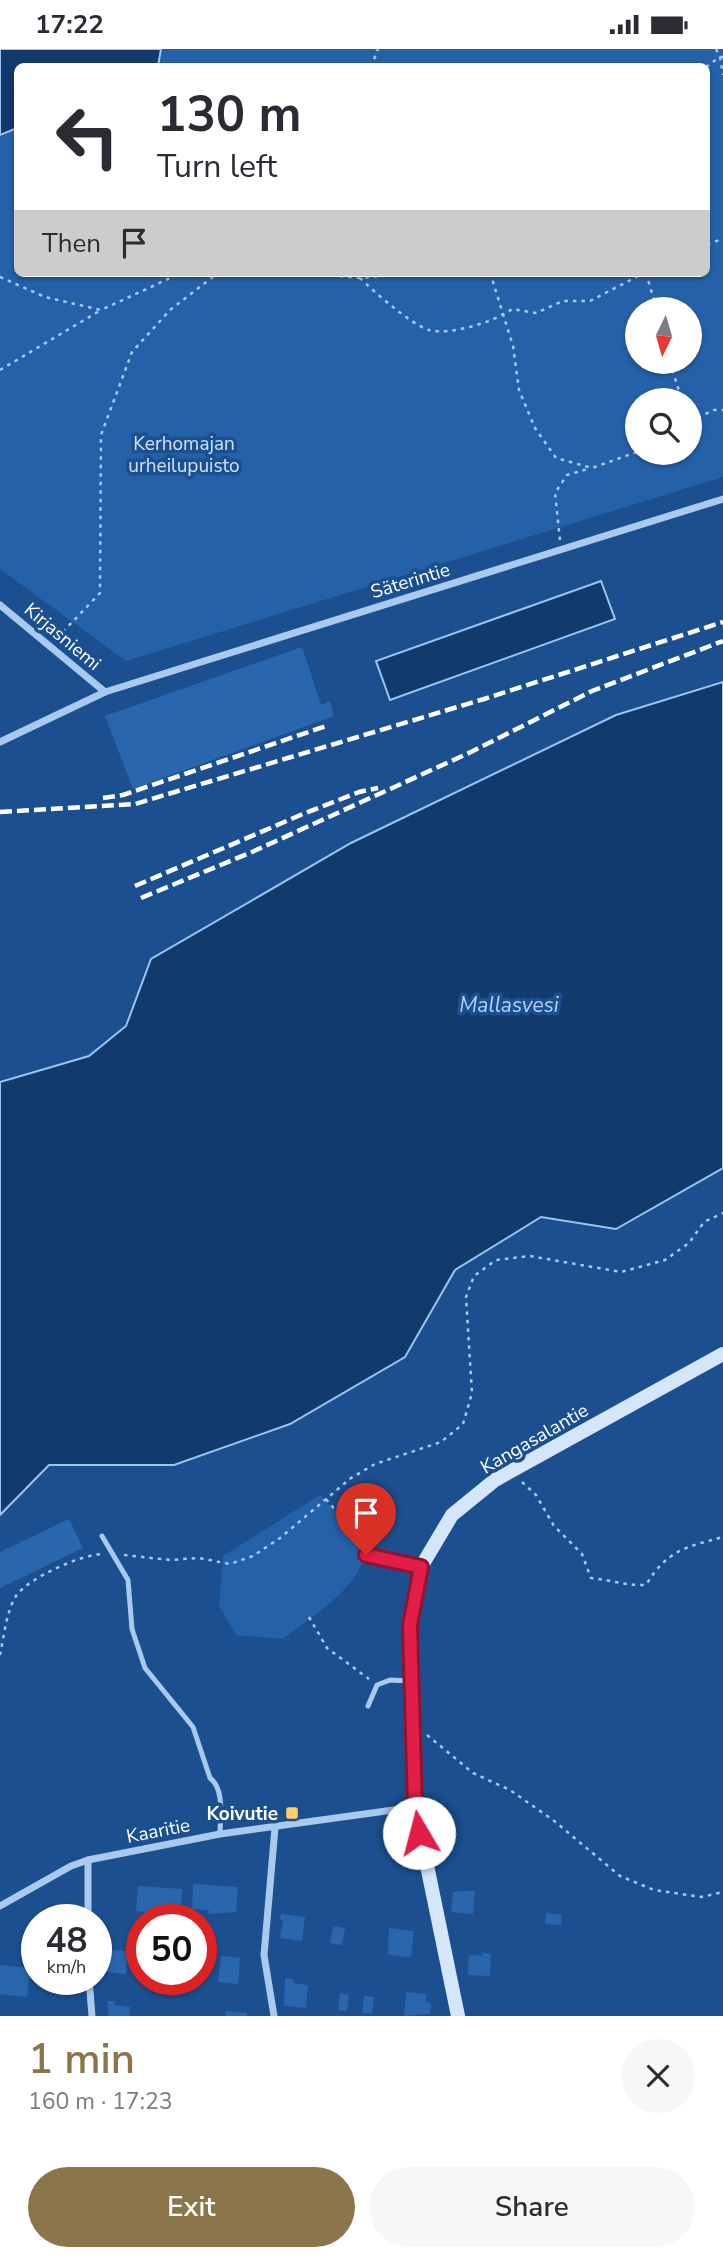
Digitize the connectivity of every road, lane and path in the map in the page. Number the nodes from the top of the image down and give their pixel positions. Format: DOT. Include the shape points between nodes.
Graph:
graph roads {
  1 [pos="716,49"];
  2 [pos="721,57"];
  3 [pos="723,75"];
  4 [pos="0,277"];
  5 [pos="172,277"];
  6 [pos="213,277"];
  7 [pos="349,277"];
  8 [pos="372,277"];
  9 [pos="495,277"];
  10 [pos="637,277"];
  11 [pos="646,277"];
  12 [pos="360,278"];
  13 [pos="653,297"];
  14 [pos="101,310"];
  15 [pos="503,316"];
  16 [pos="0,370"];
  17 [pos="723,410"];
  18 [pos="702,416"];
  19 [pos="625,456"];
  20 [pos="592,468"];
  21 [pos="723,499"];
  22 [pos="561,549"];
  23 [pos="0,605"];
  24 [pos="49,646"];
  25 [pos="106,692"];
  26 [pos="0,742"];
  27 [pos="723,1213"];
  28 [pos="723,1354"];
  29 [pos="511,1472"];
  30 [pos="326,1499"];
  31 [pos="102,1536"];
  32 [pos="723,1537"];
  33 [pos="114,1554"];
  34 [pos="366,1555"];
  35 [pos="421,1567"];
  36 [pos="309,1617"];
  37 [pos="0,1655"];
  38 [pos="411,1681"];
  39 [pos="377,1685"];
  40 [pos="368,1706"];
  41 [pos="426,1744"];
  42 [pos="415,1807"];
  43 [pos="275,1828"];
  44 [pos="220,1834"];
  45 [pos="88,1860"];
  46 [pos="723,1892"];
  47 [pos="88,1904"];
  48 [pos="0,1906"];
  49 [pos="90,1995"];
  50 [pos="92,2016"];
  51 [pos="274,2016"];
  52 [pos="458,2016"];
  1 -- 2 [label="path"];
  2 -- 3 [label="path"];
  4 -- 14 [label="path" via="45,297"];
  5 -- 14 [label="path"];
  6 -- 24 [label="path" via="170,310 132,352 101,435 100,593"];
  7 -- 12 [label="path"];
  8 -- 12 [label="path"];
  9 -- 15 [label="path"];
  10 -- 15 [label="path" via="590,301 563,301 536,313 512,309"];
  11 -- 13 [label="path"];
  12 -- 15 [label="path" via="429,330 457,330"];
  14 -- 16 [label="path"];
  15 -- 20 [label="path" via="519,390 535,428 556,459"];
  17 -- 18 [label="path"];
  19 -- 20 [label="path"];
  20 -- 22 [label="path" via="567,475 555,493"];
  21 -- 22 [label="street, Säterintie"];
  22 -- 25 [label="street, Säterintie"];
  23 -- 24 [label="street, Kirjasniemi"];
  24 -- 25 [label="street, Kirjasniemi"];
  25 -- 26 [label="street, Säterintie"];
  27 -- 30 [label="path" via="704,1222 689,1243 664,1261 621,1272 530,1256 496,1260 474,1276 466,1297 472,1393 463,1424 441,1442 375,1464"];
  28 -- 29 [label="main road, Kangasalantie"];
  29 -- 32 [label="path" via="536,1495 554,1526 582,1554 591,1578 646,1585 675,1551"];
  29 -- 35 [label="main road, Kangasalantie" via="452,1515"];
  30 -- 33 [label="path" via="280,1538 253,1556 230,1564"];
  30 -- 34 [label="path" via="366,1545"];
  31 -- 33 [label="lane"];
  33 -- 37 [label="path" via="88,1554 16,1595"];
  33 -- 44 [label="lane" via="128,1580 132,1629 145,1668 192,1727 215,1782"];
  34 -- 35 [label="lane"];
  35 -- 38 [label="main road, Kangasalantie" via="410,1625"];
  36 -- 39 [label="path" via="327,1648"];
  38 -- 39 [label="lane"];
  38 -- 42 [label="main road, Kangasalantie"];
  39 -- 40 [label="lane"];
  41 -- 46 [label="path" via="426,1735 473,1773 510,1790 620,1876 654,1890 701,1897"];
  42 -- 43 [label="street, Kaaritie"];
  42 -- 52 [label="main road, Kangasalantie"];
  43 -- 44 [label="street, Kaaritie"];
  43 -- 51 [label="street" via="264,1955"];
  44 -- 45 [label="street, Kaaritie"];
  45 -- 47 [label="street"];
  45 -- 48 [label="street, Kaaritie"];
  49 -- 50 [label="street"];
}
